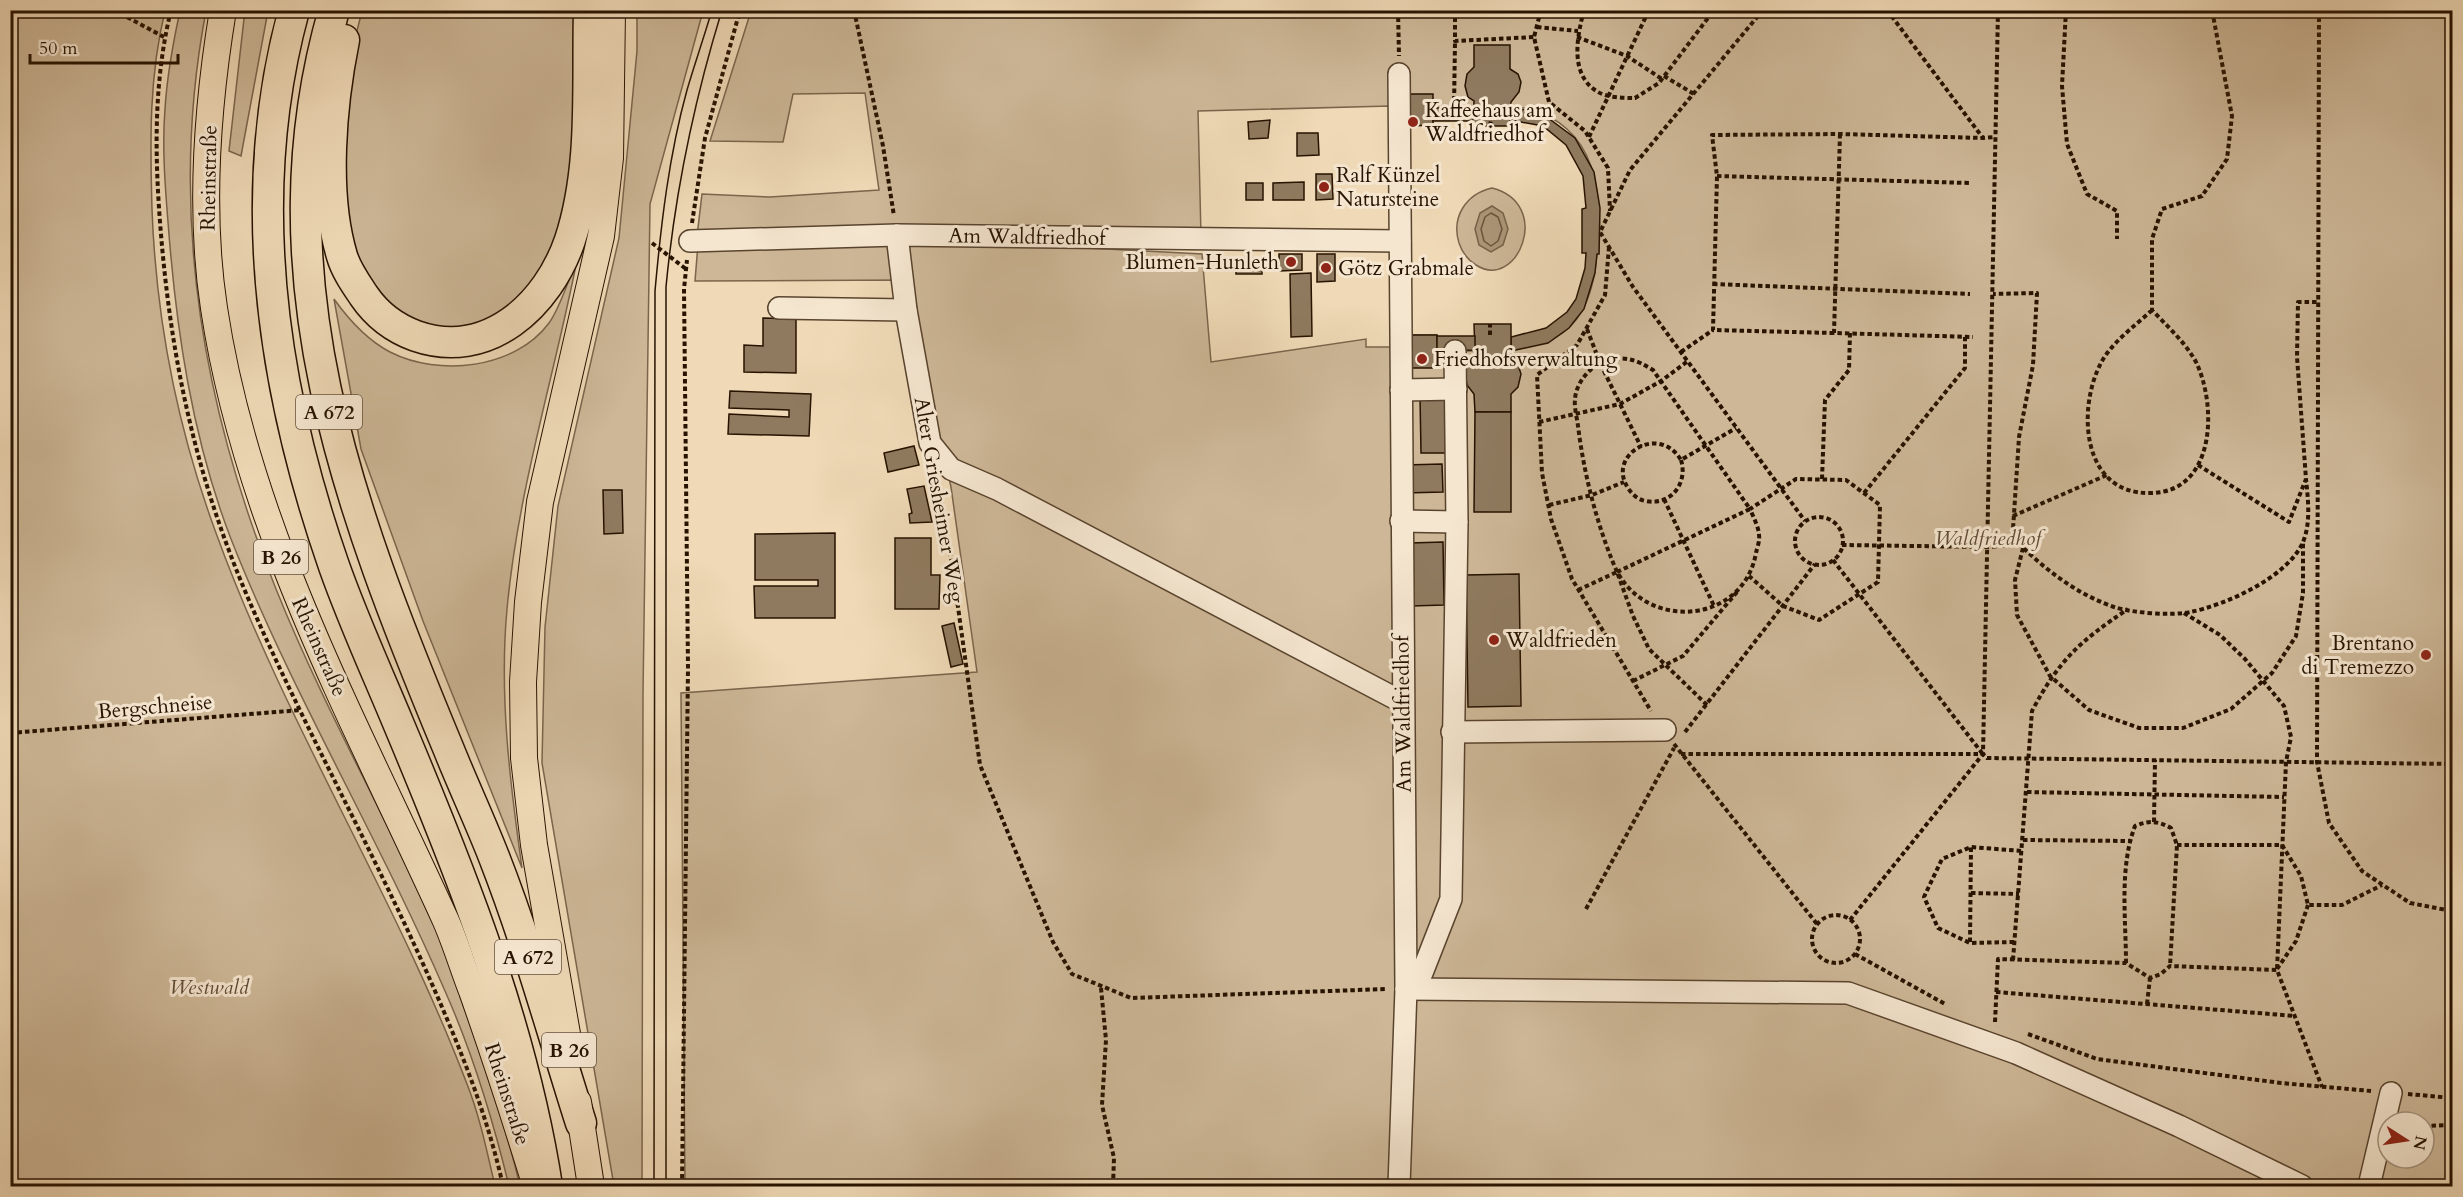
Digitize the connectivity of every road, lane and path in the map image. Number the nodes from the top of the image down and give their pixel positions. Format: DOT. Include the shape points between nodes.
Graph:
graph roads {
  1 [pos="114,10"];
  2 [pos="223,10"];
  3 [pos="294,10"];
  4 [pos="334,10"];
  5 [pos="350,10"];
  6 [pos="588,10"];
  7 [pos="612,10"];
  8 [pos="740,10"];
  9 [pos="854,10"];
  10 [pos="1398,10"];
  11 [pos="1455,10"];
  12 [pos="1541,10"];
  13 [pos="1584,10"];
  14 [pos="1649,10"];
  15 [pos="1714,10"];
  16 [pos="1763,10"];
  17 [pos="1887,10"];
  18 [pos="1998,10"];
  19 [pos="2066,10"];
  20 [pos="2212,10"];
  21 [pos="2319,10"];
  22 [pos="1537,27"];
  23 [pos="1578,31"];
  24 [pos="1534,37"];
  25 [pos="1576,37"];
  26 [pos="164,38"];
  27 [pos="1455,41"];
  28 [pos="1627,56"];
  29 [pos="1399,74"];
  30 [pos="1663,77"];
  31 [pos="1694,94"];
  32 [pos="1609,95"];
  33 [pos="1454,108"];
  34 [pos="1491,120"];
  35 [pos="1490,126"];
  36 [pos="1840,134"];
  37 [pos="1589,137"];
  38 [pos="1983,138"];
  39 [pos="1995,138"];
  40 [pos="1717,176"];
  41 [pos="1838,181"];
  42 [pos="1969,183"];
  43 [pos="1610,211"];
  44 [pos="897,235"];
  45 [pos="2117,239"];
  46 [pos="690,241"];
  47 [pos="1400,241"];
  48 [pos="652,243"];
  49 [pos="1609,247"];
  50 [pos="686,269"];
  51 [pos="1713,284"];
  52 [pos="1835,289"];
  53 [pos="1970,294"];
  54 [pos="1993,294"];
  55 [pos="2318,302"];
  56 [pos="779,308"];
  57 [pos="906,310"];
  58 [pos="2152,310"];
  59 [pos="1490,324"];
  60 [pos="1587,328"];
  61 [pos="1713,330"];
  62 [pos="1834,333"];
  63 [pos="1850,333"];
  64 [pos="1490,335"];
  65 [pos="1965,337"];
  66 [pos="1973,337"];
  67 [pos="1455,351"];
  68 [pos="1681,352"];
  69 [pos="1688,362"];
  70 [pos="1600,363"];
  71 [pos="1661,381"];
  72 [pos="1456,389"];
  73 [pos="1401,390"];
  74 [pos="1620,404"];
  75 [pos="1577,414"];
  76 [pos="1539,422"];
  77 [pos="1737,428"];
  78 [pos="930,443"];
  79 [pos="1708,446"];
  80 [pos="1641,447"];
  81 [pos="1681,460"];
  82 [pos="2198,465"];
  83 [pos="2107,476"];
  84 [pos="2307,478"];
  85 [pos="1822,479"];
  86 [pos="1624,482"];
  87 [pos="1781,488"];
  88 [pos="1864,493"];
  89 [pos="1592,495"];
  90 [pos="1664,499"];
  91 [pos="1549,505"];
  92 [pos="1750,509"];
  93 [pos="2013,516"];
  94 [pos="1401,521"];
  95 [pos="1805,521"];
  96 [pos="1457,522"];
  97 [pos="2013,537"];
  98 [pos="1684,540"];
  99 [pos="2303,542"];
  100 [pos="1842,545"];
  101 [pos="1879,545"];
  102 [pos="1989,547"];
  103 [pos="2023,548"];
  104 [pos="1833,560"];
  105 [pos="1815,564"];
  106 [pos="1617,572"];
  107 [pos="1749,576"];
  108 [pos="1743,585"];
  109 [pos="1578,590"];
  110 [pos="1858,595"];
  111 [pos="1714,606"];
  112 [pos="1783,606"];
  113 [pos="2127,609"];
  114 [pos="2184,613"];
  115 [pos="1664,664"];
  116 [pos="2050,676"];
  117 [pos="2264,680"];
  118 [pos="1633,681"];
  119 [pos="1402,702"];
  120 [pos="1707,705"];
  121 [pos="301,710"];
  122 [pos="1452,732"];
  123 [pos="10,733"];
  124 [pos="1670,738"];
  125 [pos="1681,754"];
  126 [pos="1983,754"];
  127 [pos="2030,758"];
  128 [pos="2156,760"];
  129 [pos="2286,762"];
  130 [pos="2317,762"];
  131 [pos="2452,764"];
  132 [pos="2027,792"];
  133 [pos="2284,797"];
  134 [pos="2154,822"];
  135 [pos="2023,840"];
  136 [pos="2129,841"];
  137 [pos="2177,845"];
  138 [pos="2282,845"];
  139 [pos="1971,847"];
  140 [pos="2022,851"];
  141 [pos="2383,884"];
  142 [pos="1971,893"];
  143 [pos="2019,894"];
  144 [pos="2308,905"];
  145 [pos="1586,909"];
  146 [pos="2452,911"];
  147 [pos="1850,920"];
  148 [pos="1817,924"];
  149 [pos="2014,942"];
  150 [pos="1970,943"];
  151 [pos="1855,954"];
  152 [pos="2013,960"];
  153 [pos="2126,963"];
  154 [pos="2170,966"];
  155 [pos="2277,970"];
  156 [pos="2150,978"];
  157 [pos="1101,988"];
  158 [pos="1406,989"];
  159 [pos="1996,992"];
  160 [pos="2147,1004"];
  161 [pos="1954,1008"];
  162 [pos="2295,1016"];
  163 [pos="1985,1019"];
  164 [pos="1995,1022"];
  165 [pos="2005,1026"];
  166 [pos="2026,1033"];
  167 [pos="2322,1087"];
  168 [pos="2391,1093"];
  169 [pos="2452,1098"];
  170 [pos="581,1123"];
  171 [pos="2452,1125"];
  172 [pos="2436,1126"];
  173 [pos="536,1186"];
  174 [pos="547,1186"];
  175 [pos="591,1186"];
  176 [pos="682,1186"];
  177 [pos="1113,1186"];
  178 [pos="1399,1186"];
  179 [pos="2302,1186"];
  180 [pos="2369,1186"];
  1 -- 26 [label="path"];
  2 -- 173 [label="main road, Rheinstraße / B 26" via="209,129 208,245 224,370 240,436 290,580 371,766 447,924 500,1068"];
  3 -- 174 [label="highway, A 672" via="276,92 269,155 268,226 279,367 304,470 336,573 446,838 501,991 522,1062"];
  4 -- 170 [label="highway, A 672" via="315,87 308,146 306,223 316,345 331,423 388,597 494,857"];
  5 -- 6 [label="highway" via="339,63 331,171 342,257 374,310 400,330 433,342 458,343 482,339 506,327 531,307 569,242 585,170"];
  7 -- 170 [label="main road, B 26" via="610,158 601,236 540,502 523,682 524,758 534,845"];
  8 -- 46 [label="path" via="705,138"];
  9 -- 44 [label="path"];
  10 -- 29 [label="path"];
  11 -- 27 [label="path"];
  12 -- 22 [label="path"];
  13 -- 23 [label="path"];
  14 -- 28 [label="path"];
  15 -- 30 [label="path"];
  16 -- 31 [label="path"];
  17 -- 38 [label="path"];
  18 -- 39 [label="path"];
  19 -- 45 [label="path" via="2062,86 2067,144 2087,194 2117,211"];
  20 -- 58 [label="path" via="2232,116 2227,159 2202,196 2162,209 2152,239"];
  21 -- 55 [label="path"];
  22 -- 23 [label="path"];
  22 -- 24 [label="path"];
  23 -- 25 [label="path"];
  24 -- 27 [label="path"];
  24 -- 37 [label="path" via="1549,102"];
  25 -- 28 [label="path"];
  25 -- 32 [label="path" via="1578,63 1588,82 1599,93"];
  27 -- 33 [label="path"];
  28 -- 30 [label="path"];
  28 -- 32 [label="path"];
  29 -- 47 [label="street, Am Waldfriedhof"];
  30 -- 31 [label="path"];
  30 -- 32 [label="path" via="1635,98"];
  31 -- 43 [label="path" via="1630,170"];
  32 -- 37 [label="path"];
  34 -- 35 [label="path"];
  36 -- 38 [label="path"];
  36 -- 40 [label="path" via="1712,135"];
  36 -- 41 [label="path"];
  37 -- 43 [label="path" via="1608,168"];
  38 -- 39 [label="path"];
  39 -- 102 [label="path"];
  40 -- 41 [label="path"];
  40 -- 51 [label="path"];
  41 -- 42 [label="path"];
  41 -- 52 [label="path"];
  43 -- 49 [label="path" via="1600,232"];
  44 -- 46 [label="street, Am Waldfriedhof"];
  44 -- 47 [label="street, Am Waldfriedhof"];
  44 -- 57 [label="street, Alter Griesheimer Weg"];
  46 -- 50 [label="path"];
  47 -- 73 [label="street, Am Waldfriedhof"];
  48 -- 50 [label="path"];
  49 -- 60 [label="path" via="1605,295"];
  49 -- 68 [label="path"];
  50 -- 176 [label="path" via="688,667"];
  51 -- 52 [label="path"];
  51 -- 61 [label="path"];
  52 -- 53 [label="path"];
  52 -- 62 [label="path"];
  54 -- 93 [label="path" via="2037,293 2033,365 2019,437"];
  55 -- 84 [label="path" via="2298,302 2297,357"];
  55 -- 130 [label="path"];
  56 -- 57 [label="street"];
  57 -- 78 [label="street, Alter Griesheimer Weg"];
  58 -- 82 [label="path" via="2184,343 2205,384 2208,427"];
  58 -- 83 [label="path" via="2107,353 2092,383 2086,410 2088,435 2094,458"];
  59 -- 64 [label="path"];
  60 -- 70 [label="path"];
  60 -- 76 [label="path" via="1577,345 1537,375"];
  61 -- 62 [label="path"];
  61 -- 68 [label="path"];
  62 -- 63 [label="path"];
  63 -- 65 [label="path"];
  63 -- 85 [label="path" via="1849,370 1825,400"];
  65 -- 66 [label="path"];
  65 -- 88 [label="path" via="1965,368"];
  67 -- 72 [label="street"];
  68 -- 87 [label="path"];
  69 -- 71 [label="path"];
  70 -- 71 [label="path" via="1630,358 1653,370"];
  70 -- 74 [label="path"];
  70 -- 75 [label="path" via="1580,383 1575,399"];
  71 -- 74 [label="path"];
  71 -- 79 [label="path"];
  72 -- 73 [label="street"];
  72 -- 96 [label="street"];
  73 -- 94 [label="street, Am Waldfriedhof"];
  74 -- 75 [label="path"];
  74 -- 80 [label="path"];
  75 -- 76 [label="path"];
  75 -- 89 [label="path"];
  76 -- 91 [label="path" via="1542,473"];
  77 -- 79 [label="path"];
  78 -- 119 [label="street" via="951,469 1007,494"];
  78 -- 157 [label="path, Alter Griesheimer Weg" via="952,564 980,765 1053,942 1072,974"];
  79 -- 81 [label="path"];
  79 -- 92 [label="path"];
  80 -- 81 [label="path" via="1661,443 1675,450"];
  80 -- 86 [label="path" via="1631,452 1623,465"];
  81 -- 90 [label="path" via="1684,471 1680,486"];
  82 -- 83 [label="path" via="2188,478 2158,493 2134,491"];
  82 -- 84 [label="path" via="2289,522"];
  83 -- 93 [label="path"];
  84 -- 99 [label="path"];
  85 -- 87 [label="path" via="1796,479"];
  85 -- 88 [label="path" via="1846,480"];
  86 -- 89 [label="path"];
  86 -- 90 [label="path" via="1633,495 1646,501"];
  87 -- 92 [label="path"];
  87 -- 95 [label="path"];
  88 -- 101 [label="path" via="1880,506"];
  89 -- 91 [label="path"];
  89 -- 106 [label="path"];
  90 -- 98 [label="path"];
  91 -- 109 [label="path"];
  92 -- 98 [label="path"];
  92 -- 107 [label="path" via="1760,534"];
  93 -- 97 [label="path"];
  94 -- 96 [label="street"];
  94 -- 119 [label="street, Am Waldfriedhof"];
  95 -- 100 [label="path" via="1819,517 1838,524"];
  95 -- 105 [label="path" via="1796,534 1797,550 1807,562"];
  96 -- 122 [label="street"];
  97 -- 102 [label="path" via="2012,545"];
  97 -- 103 [label="path"];
  98 -- 106 [label="path"];
  98 -- 111 [label="path"];
  99 -- 114 [label="path" via="2284,569 2247,592"];
  99 -- 117 [label="path" via="2303,594 2296,636"];
  100 -- 101 [label="path"];
  100 -- 104 [label="path"];
  101 -- 102 [label="path"];
  101 -- 110 [label="path" via="1878,582"];
  102 -- 126 [label="path"];
  103 -- 113 [label="path" via="2079,592"];
  103 -- 116 [label="path" via="2015,580 2017,615"];
  104 -- 105 [label="path"];
  104 -- 110 [label="path"];
  105 -- 112 [label="path"];
  106 -- 109 [label="path"];
  106 -- 111 [label="path" via="1631,590 1667,611 1688,613"];
  106 -- 115 [label="path" via="1649,649"];
  107 -- 108 [label="path"];
  107 -- 112 [label="path"];
  108 -- 111 [label="path"];
  108 -- 115 [label="path" via="1683,656"];
  109 -- 118 [label="path"];
  110 -- 112 [label="path" via="1819,620"];
  110 -- 126 [label="path"];
  112 -- 120 [label="path"];
  113 -- 114 [label="path"];
  113 -- 116 [label="path" via="2086,637"];
  114 -- 117 [label="path" via="2220,635"];
  115 -- 118 [label="path"];
  115 -- 120 [label="path"];
  116 -- 117 [label="path" via="2089,710 2139,728 2183,728 2231,709"];
  116 -- 127 [label="path" via="2032,711"];
  117 -- 129 [label="path" via="2284,706 2291,737"];
  118 -- 124 [label="path"];
  119 -- 158 [label="street, Am Waldfriedhof"];
  120 -- 124 [label="path"];
  121 -- 123 [label="path, Bergschneise"];
  122 -- 124 [label="street"];
  122 -- 158 [label="street" via="1451,899 1422,973"];
  124 -- 125 [label="path"];
  124 -- 145 [label="path"];
  125 -- 126 [label="path"];
  125 -- 148 [label="path"];
  126 -- 127 [label="path" via="1987,758"];
  126 -- 147 [label="path"];
  127 -- 128 [label="path"];
  127 -- 132 [label="path"];
  128 -- 129 [label="path"];
  128 -- 134 [label="path"];
  129 -- 130 [label="path"];
  129 -- 133 [label="path"];
  130 -- 131 [label="path"];
  130 -- 146 [label="path" via="2329,823 2362,871 2410,903"];
  132 -- 133 [label="path"];
  132 -- 135 [label="path"];
  133 -- 138 [label="path"];
  134 -- 136 [label="path" via="2135,826"];
  134 -- 137 [label="path" via="2171,828"];
  135 -- 136 [label="path"];
  135 -- 140 [label="path"];
  136 -- 153 [label="path"];
  137 -- 138 [label="path"];
  137 -- 154 [label="path"];
  138 -- 144 [label="path" via="2301,876"];
  138 -- 155 [label="path"];
  139 -- 140 [label="path"];
  139 -- 142 [label="path"];
  139 -- 150 [label="path" via="1942,859 1924,897 1938,928"];
  140 -- 143 [label="path"];
  141 -- 144 [label="path" via="2342,905"];
  142 -- 143 [label="path"];
  142 -- 150 [label="path"];
  143 -- 149 [label="path"];
  144 -- 155 [label="path" via="2296,941"];
  147 -- 148 [label="path" via="1837,915"];
  147 -- 151 [label="path" via="1859,932"];
  148 -- 151 [label="path" via="1813,946 1821,958 1835,963"];
  149 -- 150 [label="path"];
  149 -- 152 [label="path"];
  151 -- 161 [label="path"];
  152 -- 153 [label="path"];
  152 -- 159 [label="path" via="1998,959"];
  153 -- 156 [label="path"];
  154 -- 155 [label="path"];
  154 -- 156 [label="path"];
  155 -- 162 [label="path"];
  156 -- 160 [label="path"];
  157 -- 158 [label="path" via="1131,998"];
  157 -- 177 [label="path" via="1106,1040 1102,1105 1114,1158"];
  158 -- 178 [label="street, Am Waldfriedhof"];
  158 -- 179 [label="street" via="1848,993 2016,1053"];
  159 -- 160 [label="path"];
  159 -- 164 [label="path"];
  160 -- 162 [label="path"];
  162 -- 167 [label="path"];
  163 -- 164 [label="path"];
  164 -- 165 [label="path"];
  166 -- 167 [label="path" via="2097,1059"];
  167 -- 168 [label="path"];
  168 -- 169 [label="path"];
  168 -- 180 [label="street"];
  170 -- 175 [label="main road, B 26"];
  171 -- 172 [label="path"];
}
